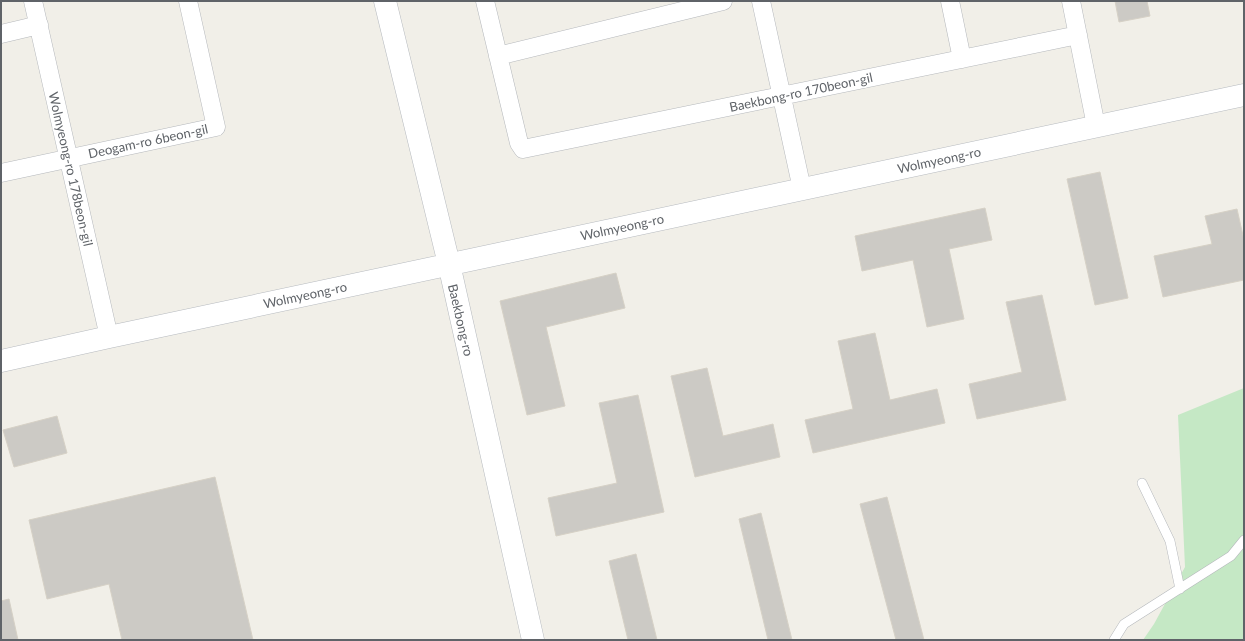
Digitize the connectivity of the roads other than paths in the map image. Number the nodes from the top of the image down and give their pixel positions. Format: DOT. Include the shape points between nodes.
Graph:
graph roads {
  1 [pos="33,1"];
  2 [pos="188,1"];
  3 [pos="385,1"];
  4 [pos="485,1"];
  5 [pos="723,1"];
  6 [pos="761,1"];
  7 [pos="950,1"];
  8 [pos="1071,1"];
  9 [pos="39,25"];
  10 [pos="1,34"];
  11 [pos="1078,34"];
  12 [pos="498,56"];
  13 [pos="962,59"];
  14 [pos="1244,95"];
  15 [pos="782,96"];
  16 [pos="1096,126"];
  17 [pos="68,158"];
  18 [pos="1,173"];
  19 [pos="802,189"];
  20 [pos="449,264"];
  21 [pos="109,337"];
  22 [pos="1,361"];
  23 [pos="1142,483"];
  24 [pos="1244,540"];
  25 [pos="1180,589"];
  26 [pos="534,640"];
  27 [pos="1114,640"];
  1 -- 9 [label="street, Wolmyeong-ro 178beon-gil"];
  2 -- 17 [label="street, Deogam-ro 6beon-gil" via="216,127"];
  3 -- 20 [label="street, Baekbong-ro"];
  4 -- 12 [label="street"];
  5 -- 12 [label="street"];
  6 -- 15 [label="street"];
  7 -- 13 [label="street"];
  8 -- 11 [label="street"];
  9 -- 10 [label="street"];
  9 -- 17 [label="street, Wolmyeong-ro 178beon-gil"];
  11 -- 13 [label="street, Baekbong-ro 170beon-gil"];
  11 -- 16 [label="street"];
  12 -- 15 [label="street, Baekbong-ro 170beon-gil" via="519,143 523,149"];
  13 -- 15 [label="street, Baekbong-ro 170beon-gil"];
  14 -- 16 [label="street, Wolmyeong-ro"];
  15 -- 19 [label="street"];
  16 -- 19 [label="street, Wolmyeong-ro"];
  17 -- 18 [label="street, Deogam-ro 6beon-gil"];
  17 -- 21 [label="street, Wolmyeong-ro 178beon-gil"];
  19 -- 20 [label="street, Wolmyeong-ro"];
  20 -- 21 [label="street, Wolmyeong-ro"];
  20 -- 26 [label="street, Baekbong-ro"];
  21 -- 22 [label="street, Wolmyeong-ro"];
  23 -- 25 [label="lane" via="1170,541"];
  24 -- 25 [label="lane" via="1231,556"];
  25 -- 27 [label="lane" via="1124,624"];
}
